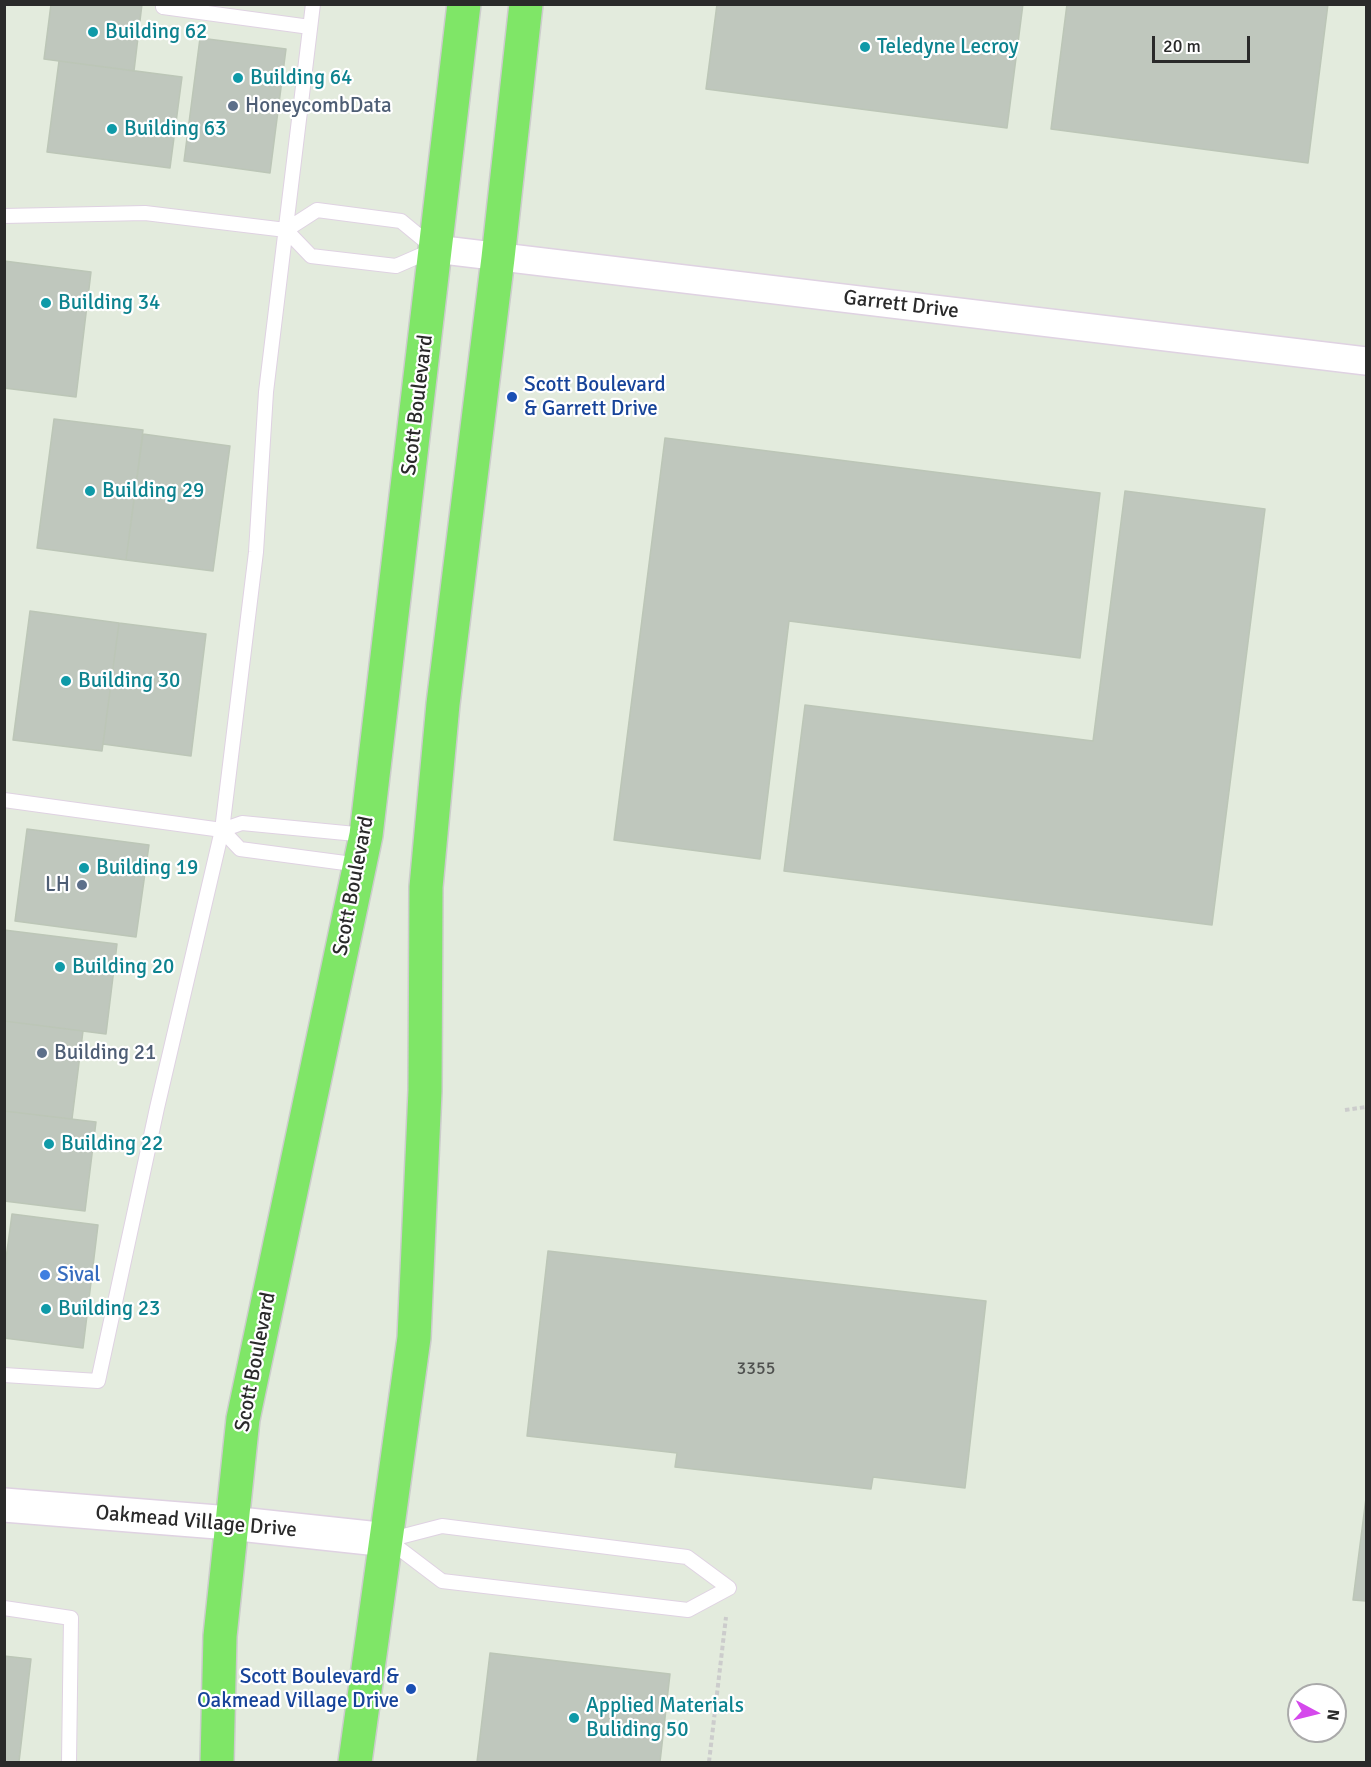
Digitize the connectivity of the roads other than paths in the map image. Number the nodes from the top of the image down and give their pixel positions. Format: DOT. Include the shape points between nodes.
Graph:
graph roads {
  1 [pos="164,4"];
  2 [pos="313,4"];
  3 [pos="464,4"];
  4 [pos="525,4"];
  5 [pos="310,27"];
  6 [pos="4,216"];
  7 [pos="286,230"];
  8 [pos="435,249"];
  9 [pos="498,258"];
  10 [pos="1366,361"];
  11 [pos="4,800"];
  12 [pos="222,830"];
  13 [pos="363,850"];
  14 [pos="4,1375"];
  15 [pos="4,1505"];
  16 [pos="230,1523"];
  17 [pos="388,1540"];
  18 [pos="4,1608"];
  19 [pos="69,1762"];
  20 [pos="217,1762"];
  21 [pos="355,1762"];
  1 -- 5 [label="lane" via="163,7"];
  2 -- 5 [label="lane"];
  3 -- 8 [label="main road, Scott Boulevard"];
  4 -- 9 [label="main road"];
  5 -- 7 [label="lane"];
  6 -- 7 [label="lane" via="145,213"];
  7 -- 8 [label="lane" via="311,256 396,266"];
  7 -- 8 [label="lane" via="317,210 401,221"];
  7 -- 12 [label="lane" via="266,392 256,552"];
  8 -- 9 [label="street, Garrett Drive"];
  8 -- 13 [label="main road, Scott Boulevard"];
  9 -- 10 [label="street, Garrett Drive"];
  9 -- 17 [label="main road" via="443,704 426,887 425,1091 414,1338"];
  11 -- 12 [label="lane"];
  12 -- 13 [label="lane" via="242,823"];
  12 -- 13 [label="lane" via="240,849"];
  12 -- 14 [label="lane" via="98,1381"];
  13 -- 16 [label="main road, Scott Boulevard" via="245,1408"];
  15 -- 16 [label="street, Oakmead Village Drive"];
  16 -- 17 [label="street, Oakmead Village Drive"];
  16 -- 20 [label="main road, Scott Boulevard" via="220,1636"];
  17 -- 17 [label="lane" via="442,1526 687,1557 729,1588 688,1610 442,1581"];
  17 -- 21 [label="main road"];
  18 -- 19 [label="lane" via="71,1618"];
}
